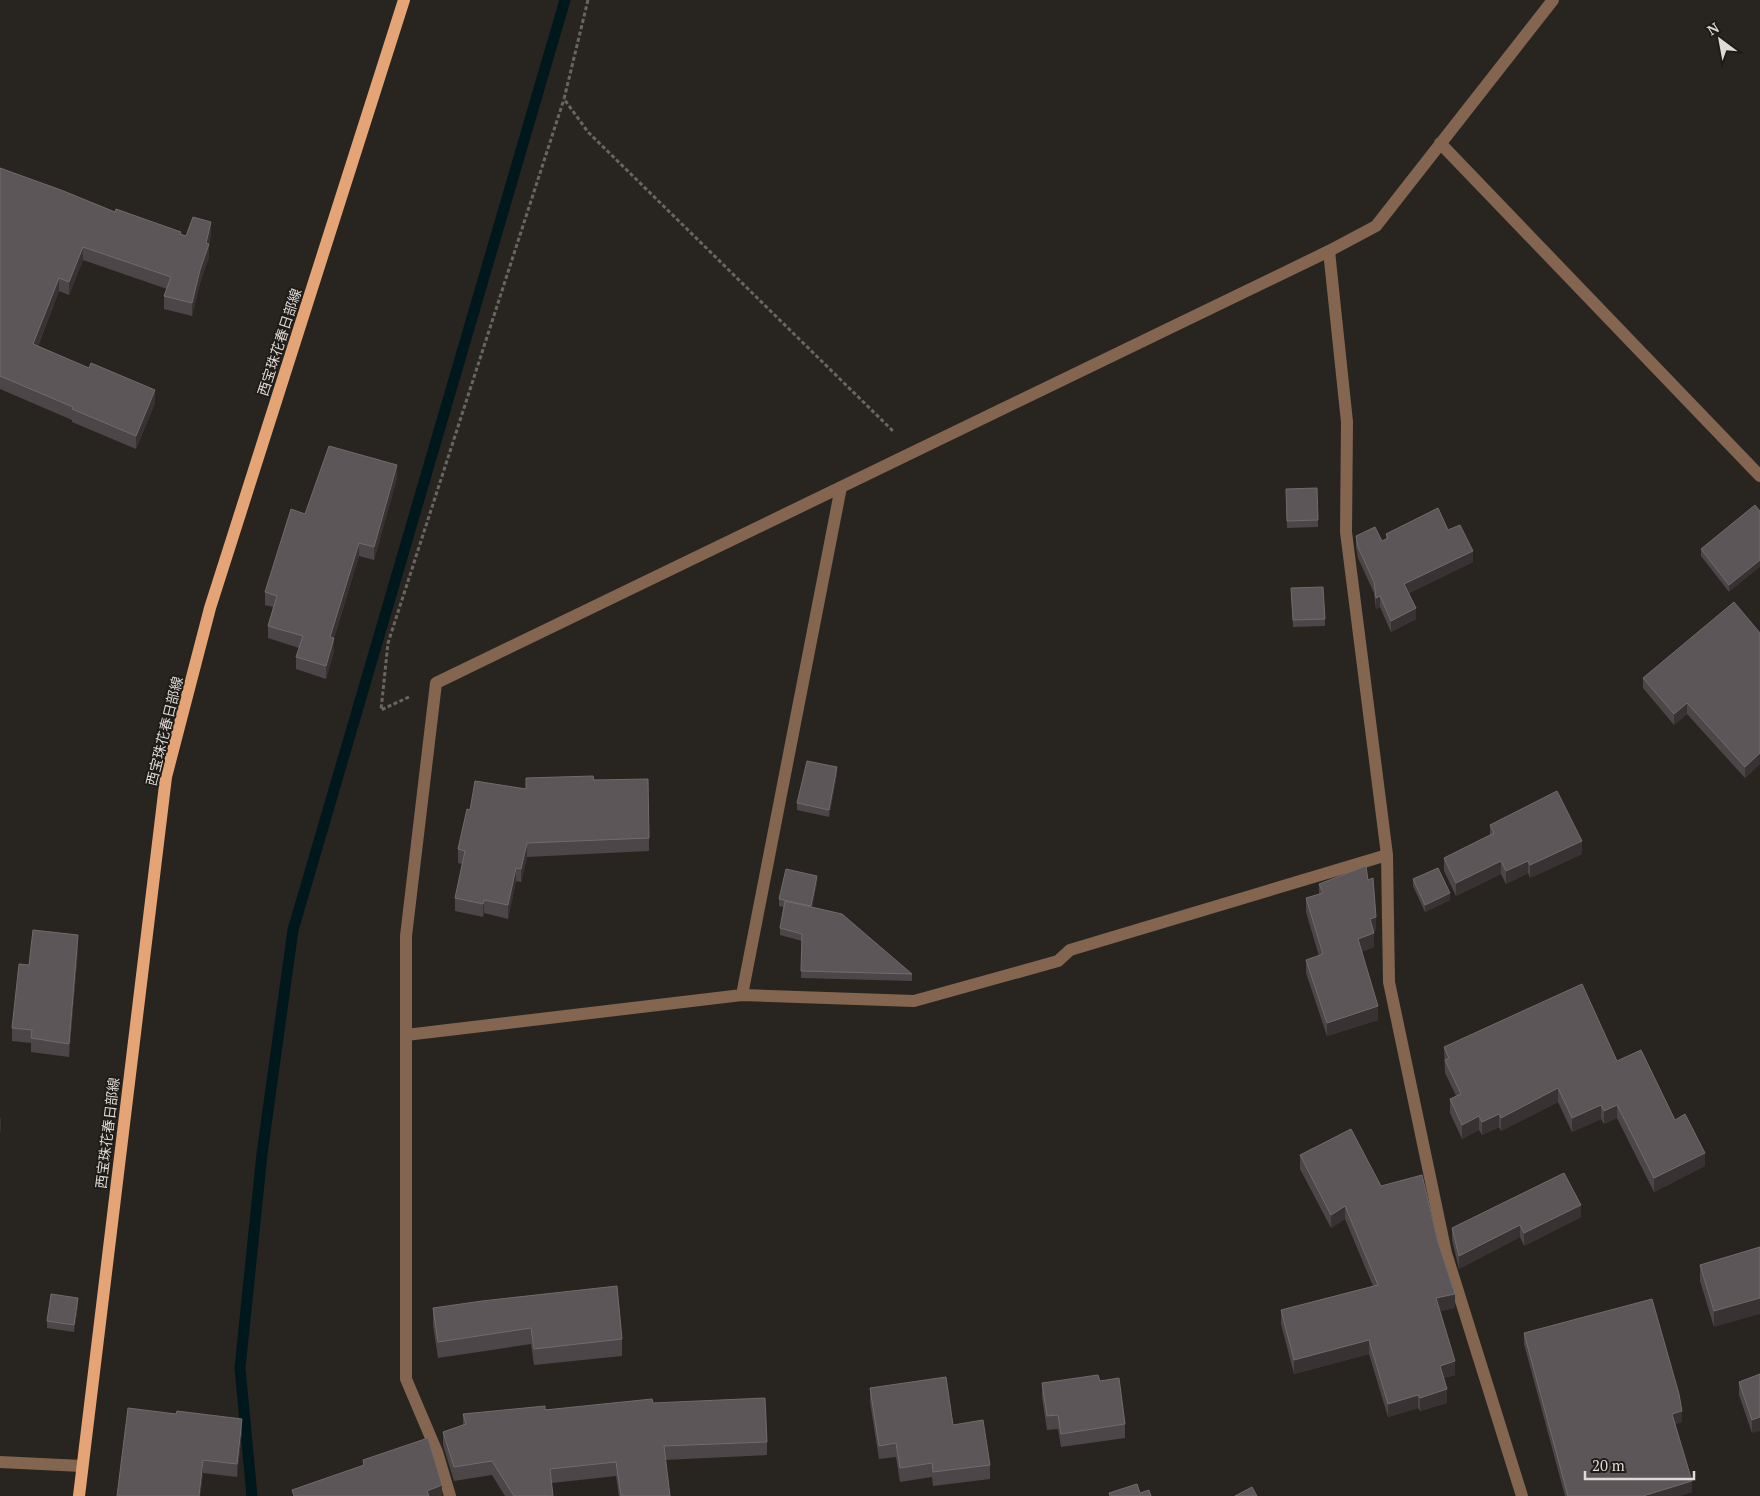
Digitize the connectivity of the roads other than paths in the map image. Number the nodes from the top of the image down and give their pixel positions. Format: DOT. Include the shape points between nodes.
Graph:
graph roads {
  1 [pos="404,0"];
  2 [pos="1553,0"];
  3 [pos="1440,143"];
  4 [pos="1329,251"];
  5 [pos="1760,476"];
  6 [pos="841,487"];
  7 [pos="1387,855"];
  8 [pos="742,995"];
  9 [pos="406,1035"];
  10 [pos="0,1462"];
  11 [pos="82,1466"];
  12 [pos="79,1496"];
  13 [pos="450,1496"];
  14 [pos="1522,1496"];
  1 -- 11 [label="main road, 西宝珠花春日部線" via="210,608 166,777"];
  2 -- 3 [label="street"];
  3 -- 4 [label="street" via="1376,226"];
  3 -- 5 [label="street"];
  4 -- 6 [label="street"];
  4 -- 7 [label="street" via="1347,422 1346,532"];
  6 -- 8 [label="street"];
  6 -- 9 [label="street" via="436,683 406,936"];
  7 -- 8 [label="street" via="1070,950 1058,961 914,1001"];
  7 -- 14 [label="street" via="1389,982 1446,1253"];
  8 -- 9 [label="street"];
  9 -- 13 [label="street" via="406,1379 437,1452"];
  10 -- 11 [label="street"];
  11 -- 12 [label="main road, 西宝珠花春日部線"];
}
